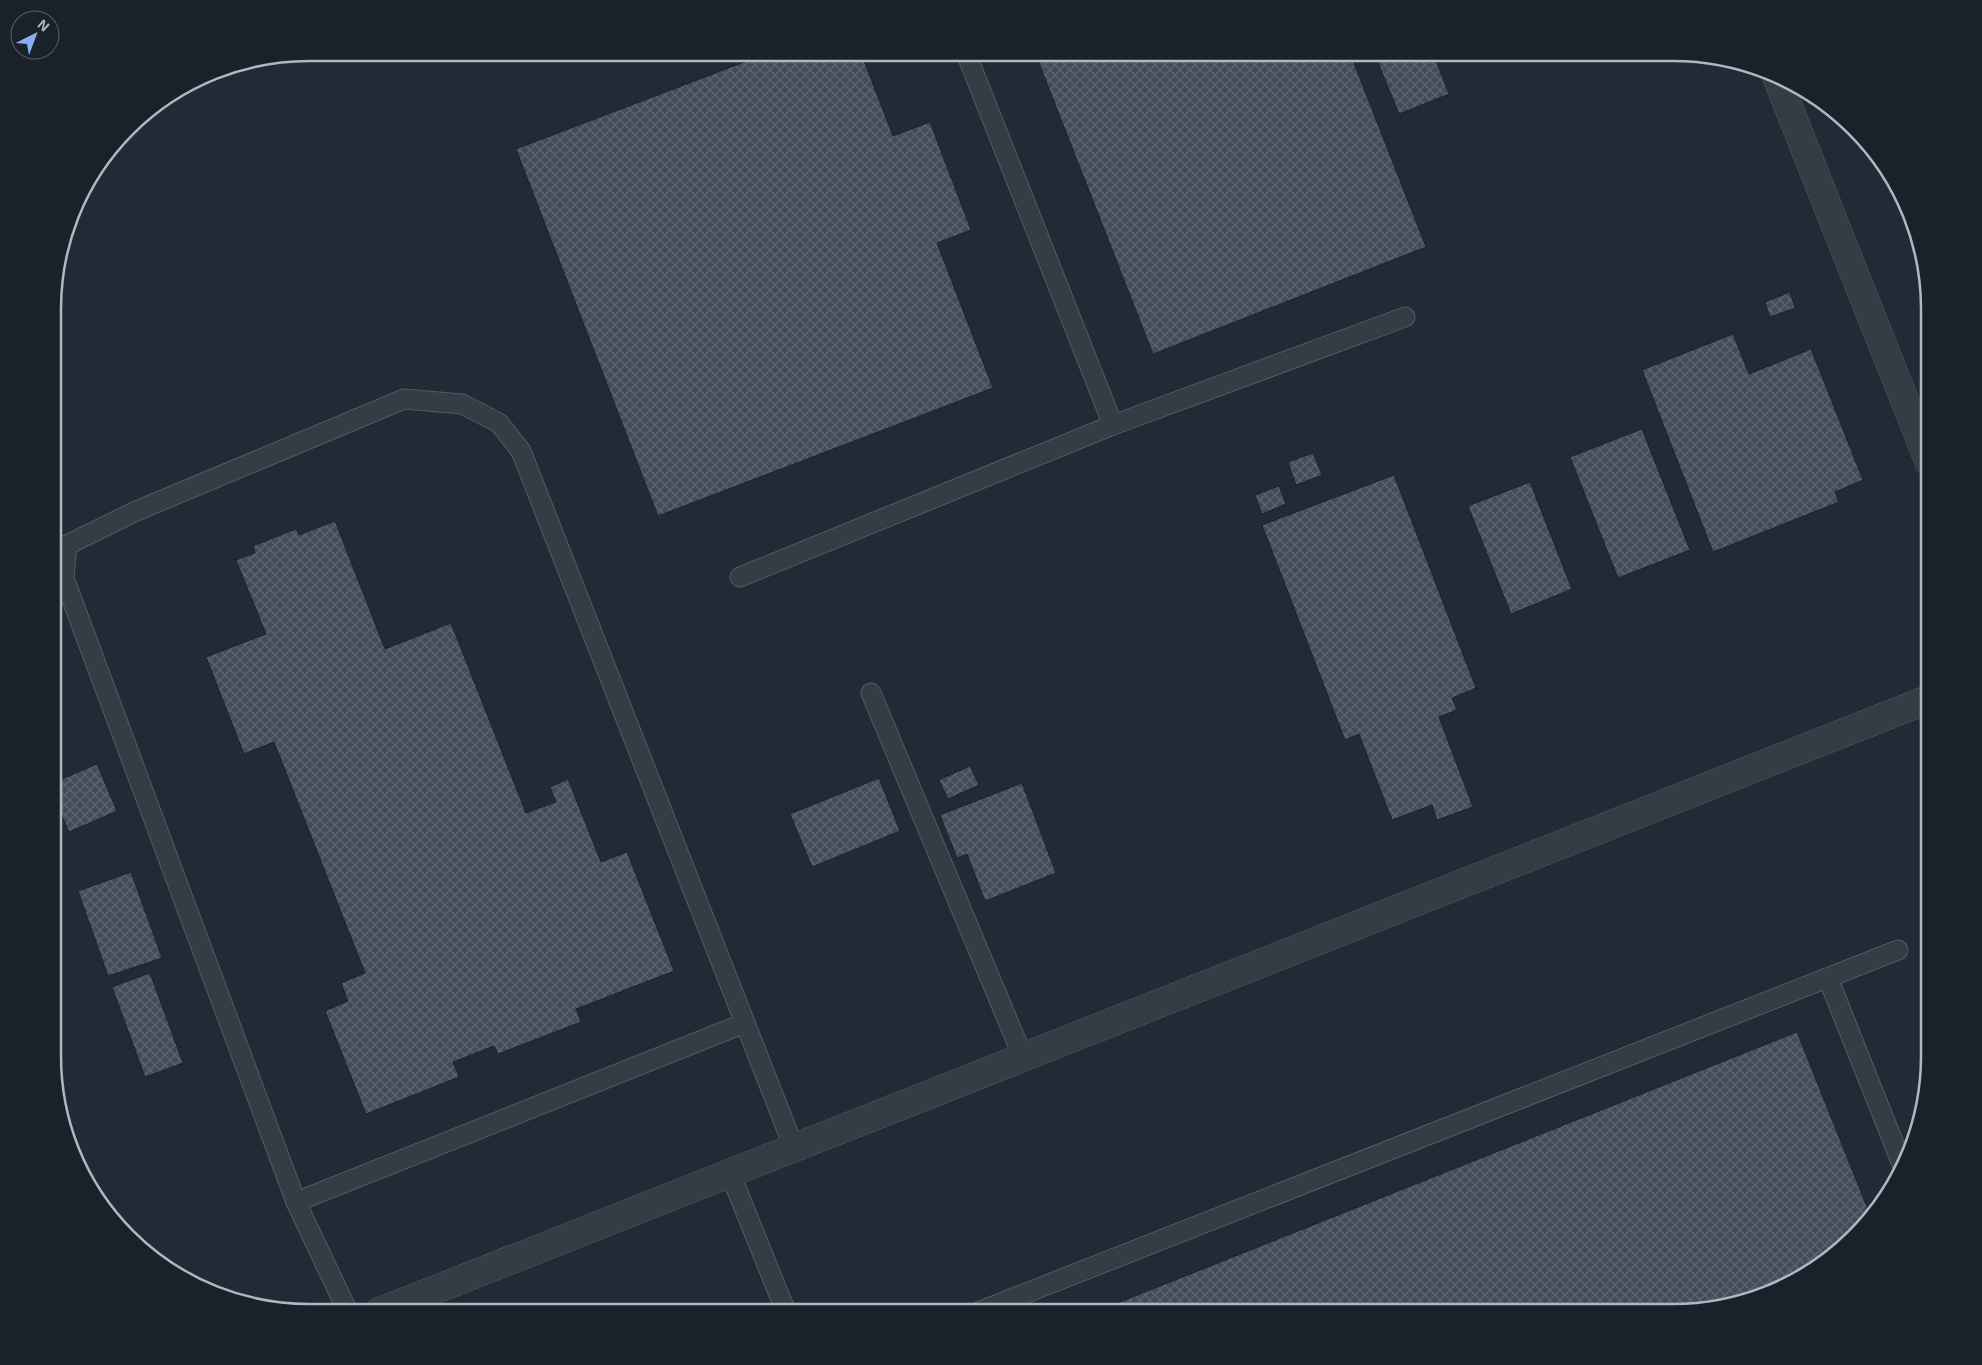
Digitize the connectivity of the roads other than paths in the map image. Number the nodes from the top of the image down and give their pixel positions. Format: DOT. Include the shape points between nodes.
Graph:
graph roads {
  1 [pos="969,61"];
  2 [pos="1780,86"];
  3 [pos="1405,317"];
  4 [pos="1113,425"];
  5 [pos="1921,442"];
  6 [pos="740,577"];
  7 [pos="871,693"];
  8 [pos="1921,702"];
  9 [pos="1898,950"];
  10 [pos="1828,978"];
  11 [pos="745,1023"];
  12 [pos="1023,1057"];
  13 [pos="794,1148"];
  14 [pos="1899,1156"];
  15 [pos="730,1173"];
  16 [pos="296,1202"];
  17 [pos="344,1304"];
  18 [pos="399,1304"];
  19 [pos="783,1304"];
  20 [pos="998,1304"];
  1 -- 4 [label="lane"];
  2 -- 5 [label="street"];
  3 -- 4 [label="lane"];
  4 -- 6 [label="lane"];
  7 -- 12 [label="lane"];
  8 -- 12 [label="street"];
  9 -- 10 [label="lane"];
  10 -- 14 [label="lane"];
  10 -- 20 [label="lane"];
  11 -- 13 [label="lane"];
  11 -- 16 [label="lane"];
  11 -- 16 [label="lane" via="522,451 499,423 462,404 404,399 134,512 67,545 64,578"];
  12 -- 13 [label="street"];
  13 -- 15 [label="street"];
  15 -- 18 [label="street"];
  15 -- 19 [label="lane"];
  16 -- 17 [label="lane"];
}
